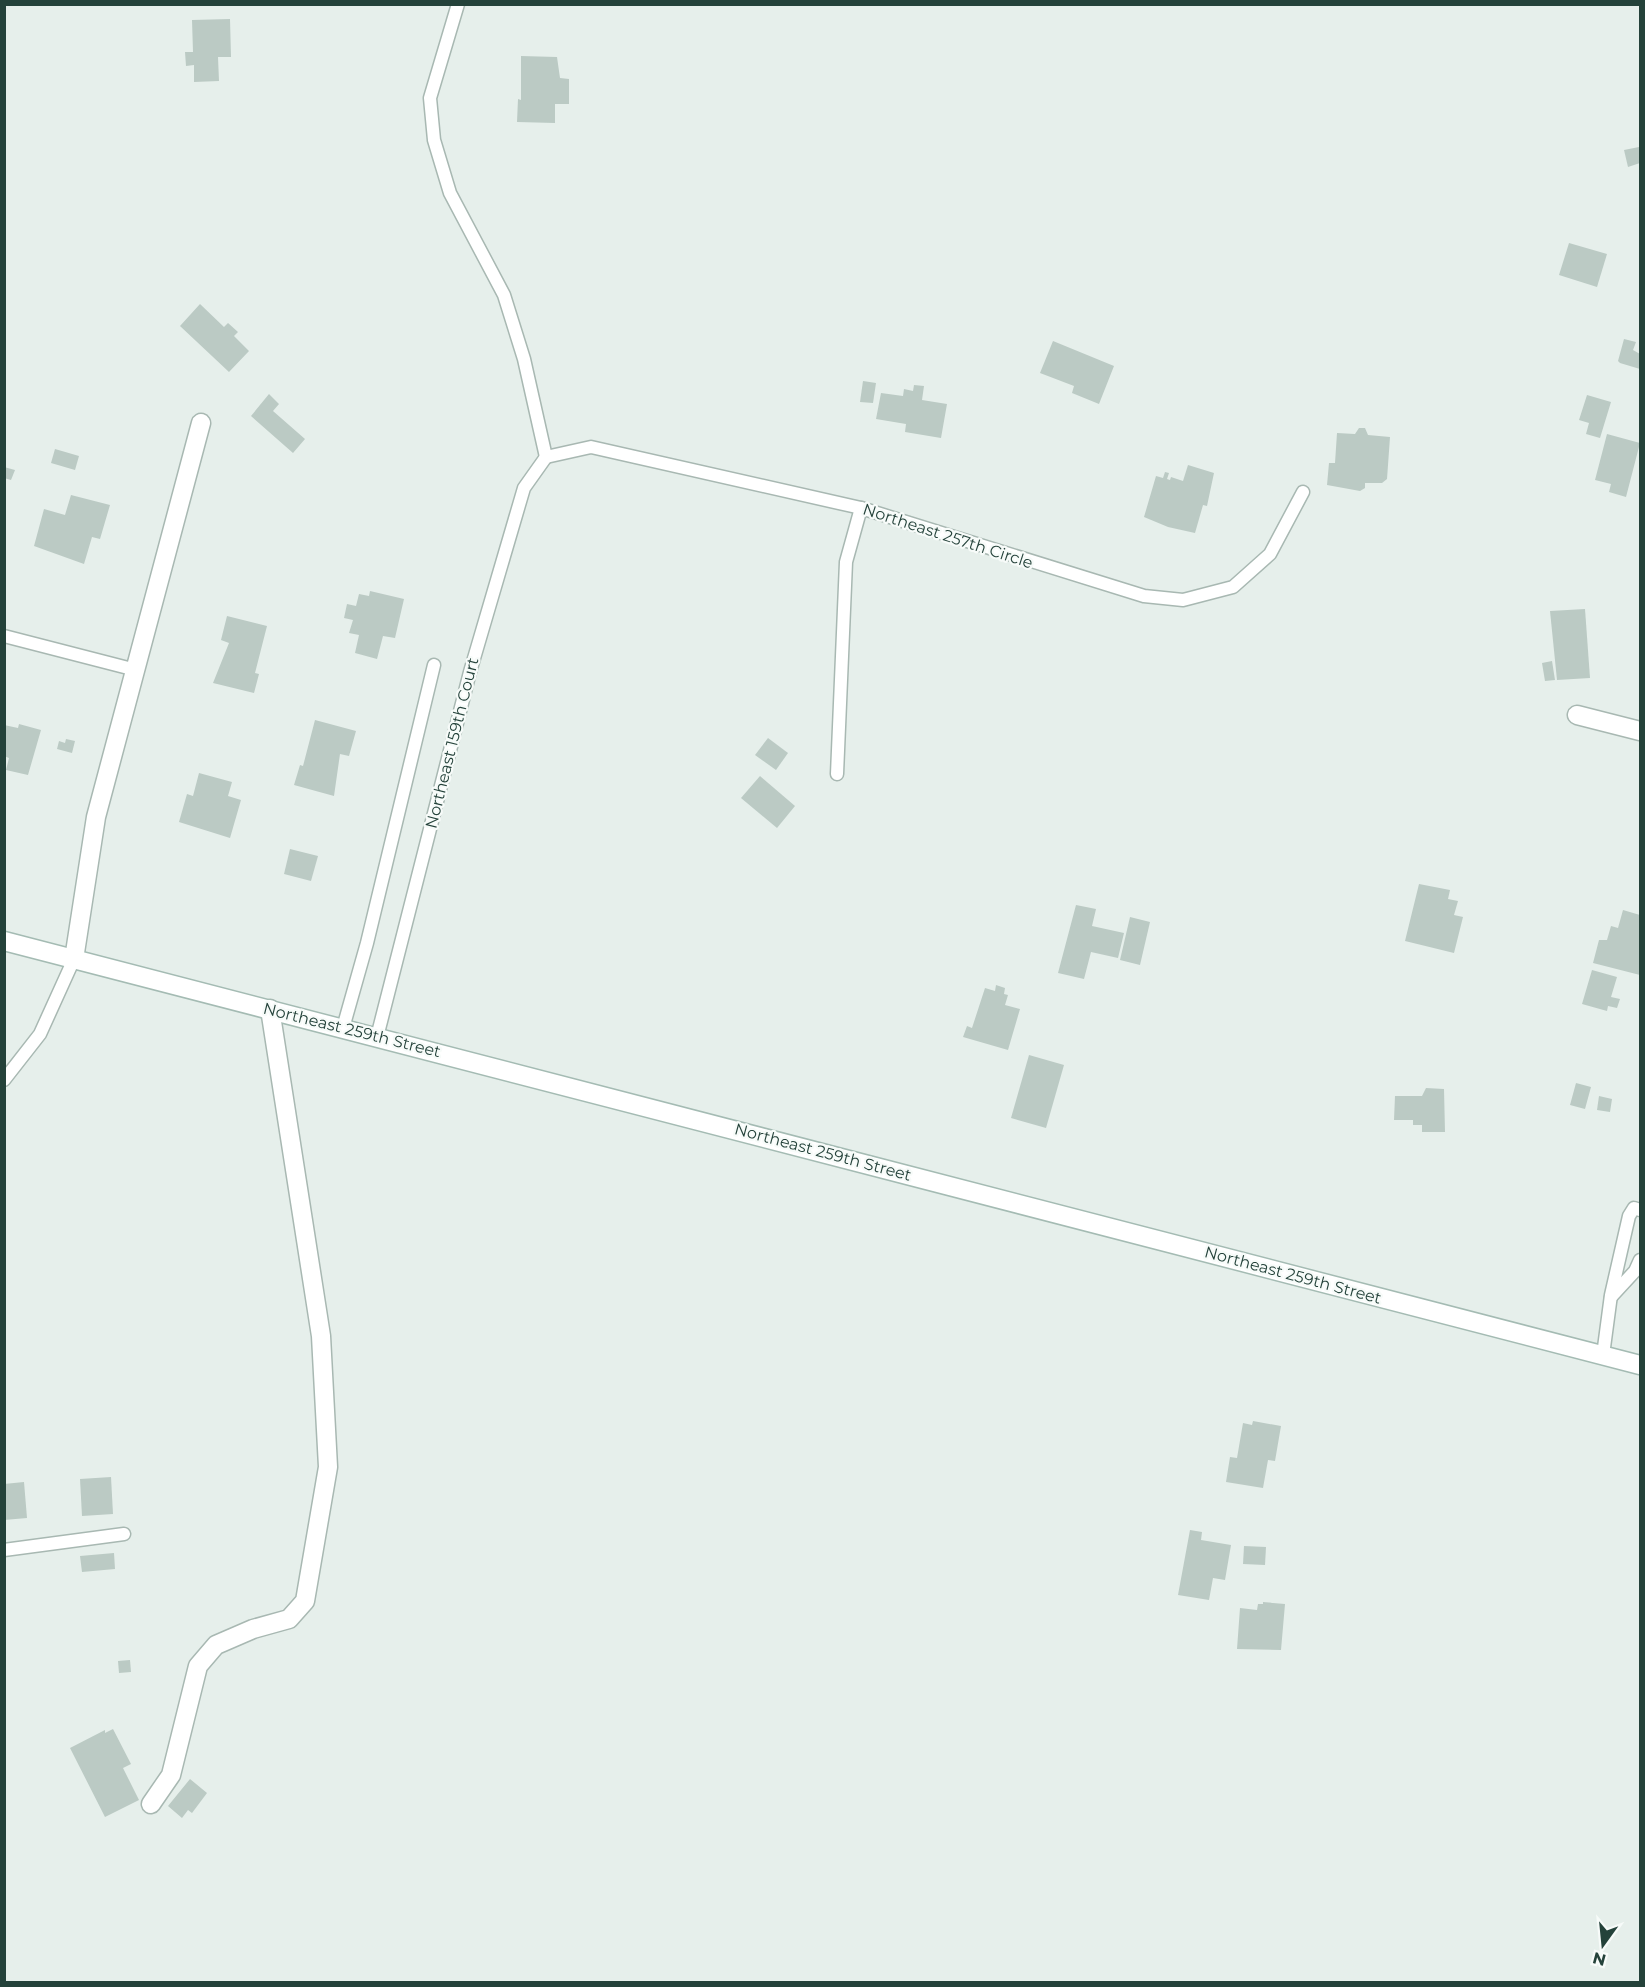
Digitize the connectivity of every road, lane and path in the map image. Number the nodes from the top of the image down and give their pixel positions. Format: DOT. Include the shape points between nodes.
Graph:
graph roads {
  1 [pos="458,4"];
  2 [pos="201,423"];
  3 [pos="546,457"];
  4 [pos="1303,492"];
  5 [pos="861,508"];
  6 [pos="4,636"];
  7 [pos="434,665"];
  8 [pos="136,670"];
  9 [pos="1577,715"];
  10 [pos="1641,731"];
  11 [pos="837,774"];
  12 [pos="4,941"];
  13 [pos="74,959"];
  14 [pos="270,1009"];
  15 [pos="343,1028"];
  16 [pos="377,1037"];
  17 [pos="4,1080"];
  18 [pos="1641,1210"];
  19 [pos="1641,1260"];
  20 [pos="1611,1298"];
  21 [pos="1603,1355"];
  22 [pos="1641,1365"];
  23 [pos="124,1534"];
  24 [pos="4,1550"];
  25 [pos="151,1804"];
  1 -- 3 [label="lane" via="430,98 434,140 450,193 504,295 524,359"];
  2 -- 8 [label="street"];
  3 -- 5 [label="lane, Northeast 257th Circle" via="591,447"];
  3 -- 16 [label="lane, Northeast 159th Court" via="524,488 470,672"];
  4 -- 5 [label="lane, Northeast 257th Circle" via="1270,554 1233,586 1183,600 1144,596"];
  5 -- 11 [label="lane" via="846,562"];
  6 -- 8 [label="lane"];
  7 -- 15 [label="lane"];
  8 -- 13 [label="street" via="96,817"];
  9 -- 10 [label="street"];
  12 -- 13 [label="street, Northeast 259th Street"];
  13 -- 14 [label="street, Northeast 259th Street"];
  13 -- 17 [label="lane" via="40,1034"];
  14 -- 15 [label="street, Northeast 259th Street"];
  14 -- 25 [label="street" via="321,1336 328,1467 305,1602 289,1619 216,1645 198,1666 171,1775"];
  15 -- 16 [label="street, Northeast 259th Street"];
  16 -- 21 [label="street, Northeast 259th Street"];
  18 -- 20 [label="lane" via="1634,1208 1629,1216"];
  19 -- 20 [label="lane"];
  20 -- 21 [label="lane"];
  21 -- 22 [label="street, Northeast 259th Street"];
  23 -- 24 [label="lane"];
}
